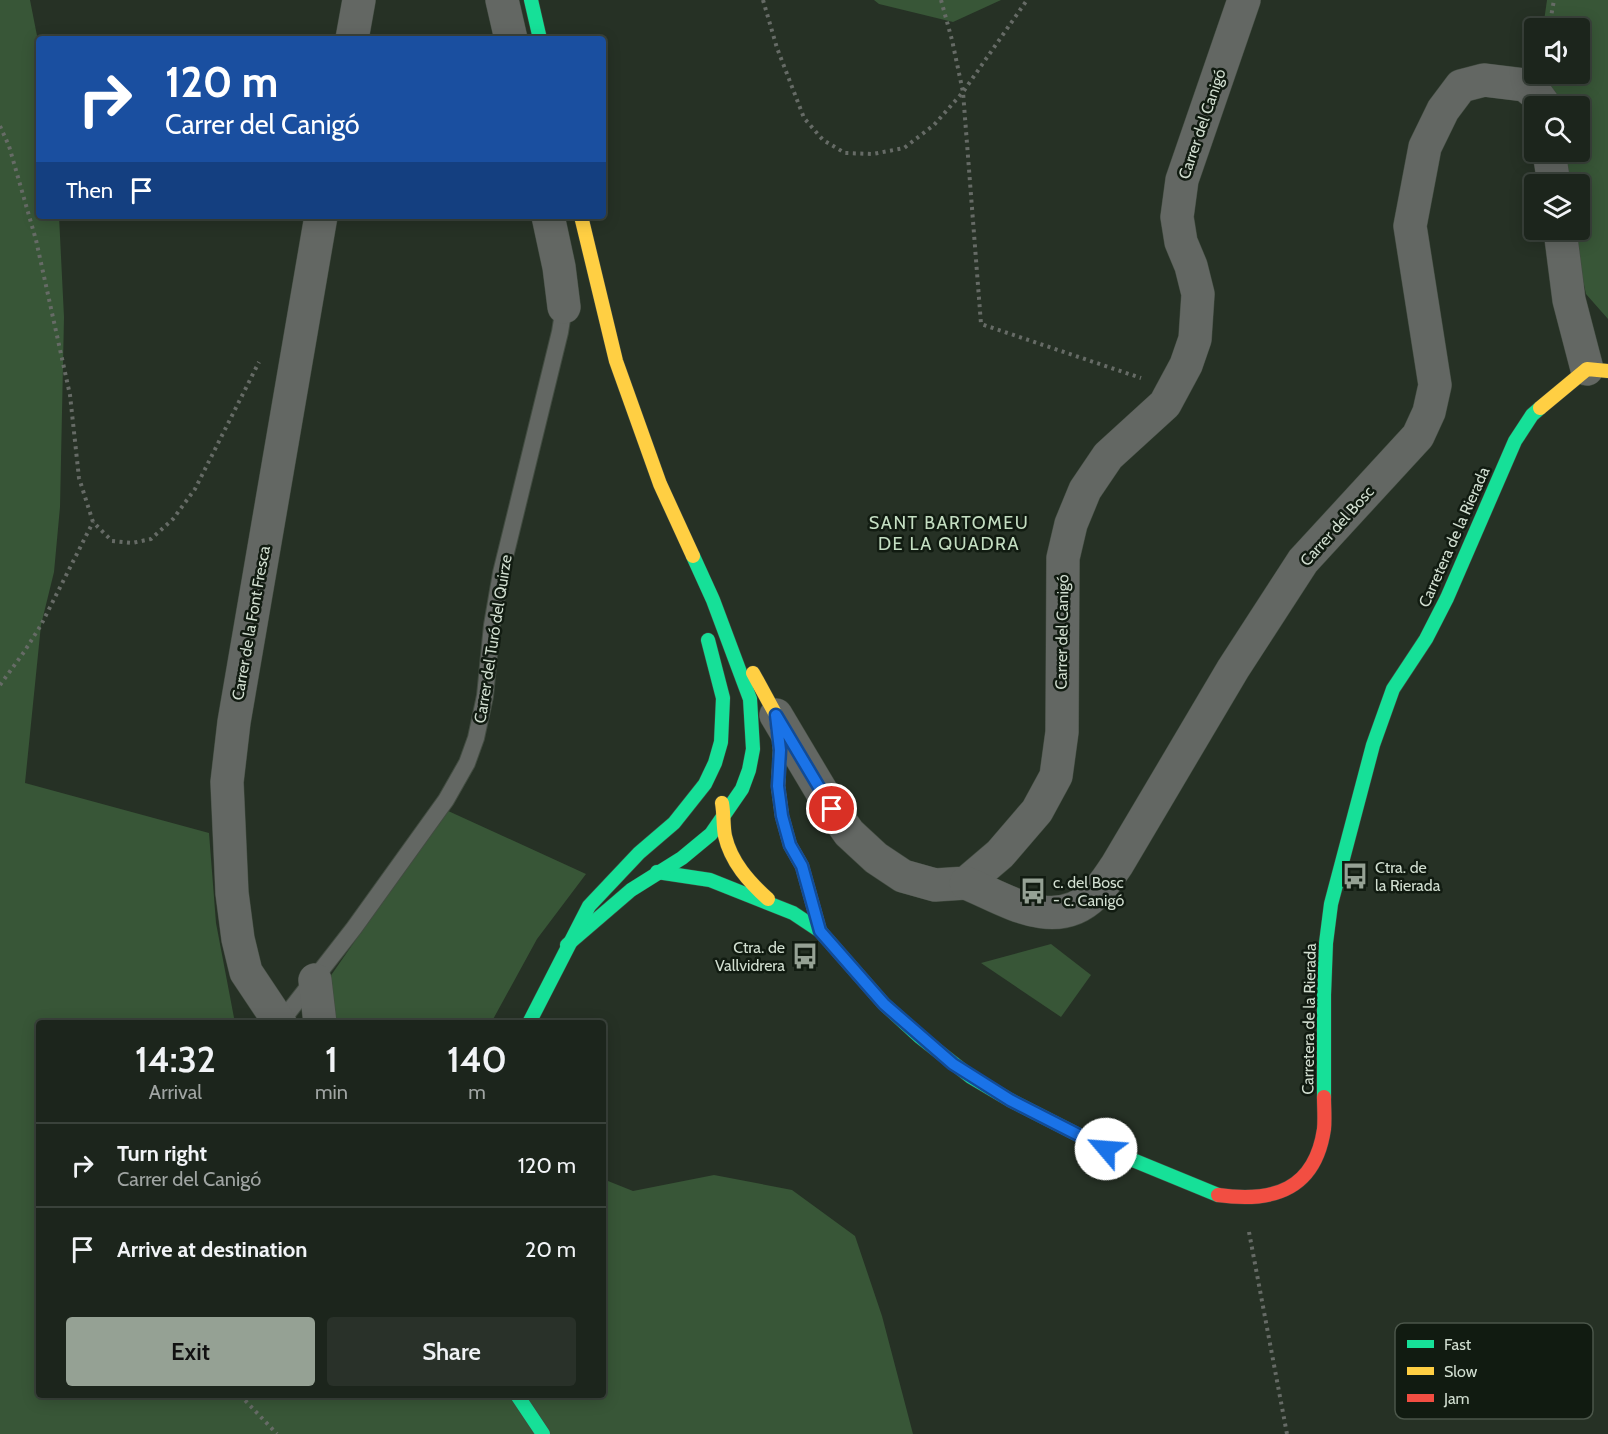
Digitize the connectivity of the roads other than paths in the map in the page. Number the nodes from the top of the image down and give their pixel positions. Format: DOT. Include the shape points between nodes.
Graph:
graph roads {
  1 [pos="359,0"];
  2 [pos="502,0"];
  3 [pos="531,0"];
  4 [pos="1244,0"];
  5 [pos="353,36"];
  6 [pos="510,36"];
  7 [pos="539,36"];
  8 [pos="1538,96"];
  9 [pos="320,219"];
  10 [pos="549,219"];
  11 [pos="582,219"];
  12 [pos="1561,240"];
  13 [pos="564,307"];
  14 [pos="1598,370"];
  15 [pos="660,484"];
  16 [pos="682,563"];
  17 [pos="713,600"];
  18 [pos="704,627"];
  19 [pos="776,715"];
  20 [pos="722,724"];
  21 [pos="732,816"];
  22 [pos="705,820"];
  23 [pos="690,827"];
  24 [pos="773,829"];
  25 [pos="790,845"];
  26 [pos="639,853"];
  27 [pos="657,872"];
  28 [pos="966,883"];
  29 [pos="773,904"];
  30 [pos="820,931"];
  31 [pos="567,945"];
  32 [pos="315,980"];
  33 [pos="278,1020"];
  34 [pos="282,1020"];
  35 [pos="320,1020"];
  36 [pos="530,1020"];
  37 [pos="519,1398"];
  38 [pos="543,1434"];
  1 -- 5 [label="street"];
  2 -- 6 [label="street"];
  3 -- 7 [label="street"];
  4 -- 28 [label="street, Carrer del Canigó" via="1182,180 1177,217 1198,294 1195,339 1165,404 1108,456 1085,490 1063,558 1062,732 1056,776 1037,811 1000,854"];
  8 -- 28 [label="street, Carrer del Bosc" via="1525,85 1484,80 1461,86 1443,110 1425,147 1410,226 1435,385 1429,412 1418,436 1303,561 1233,669 1117,866 1094,895 1071,912 1052,914 1026,909"];
  9 -- 33 [label="street, Carrer de la Font Fresca" via="227,782 238,939 246,972"];
  10 -- 13 [label="street"];
  11 -- 15 [label="street" via="616,361"];
  12 -- 14 [label="street" via="1569,300"];
  13 -- 32 [label="lane, Carrer del Turó del Quirze" via="501,573 485,696 467,763 446,800"];
  14 -- 30 [label="street, Carretera de la Rierada" via="1558,391 1532,415 1515,441 1447,598 1386,707 1331,904 1324,995 1324,1128 1319,1152 1298,1183 1265,1197 1216,1195 1106,1149 990,1089 944,1057 884,1004"];
  15 -- 16 [label="street"];
  15 -- 17 [label="street"];
  17 -- 19 [label="street"];
  17 -- 21 [label="street" via="750,699 753,720 749,770"];
  18 -- 20 [label="street" via="723,698"];
  19 -- 25 [label="street, Carretera de la Rierada" via="780,750 778,786"];
  19 -- 28 [label="street" via="832,809 849,833 876,858 903,876 935,885"];
  20 -- 21 [label="street, Carretera de la Rierada" via="726,739 722,803"];
  20 -- 26 [label="street" via="715,764 705,784 674,823"];
  21 -- 22 [label="street"];
  21 -- 27 [label="street"];
  21 -- 29 [label="street, Carretera de la Rierada" via="726,839 733,856 751,883"];
  23 -- 26 [label="street"];
  24 -- 25 [label="street, Carretera de la Rierada"];
  25 -- 30 [label="street, Carretera de la Rierada" via="802,866"];
  26 -- 31 [label="street" via="589,906"];
  27 -- 29 [label="street, Carretera de la Rierada" via="710,880"];
  27 -- 31 [label="street" via="604,911"];
  29 -- 30 [label="street, Carretera de la Rierada"];
  31 -- 36 [label="street"];
  32 -- 34 [label="lane, Carrer del Turó del Quirze"];
  32 -- 35 [label="street"];
  37 -- 38 [label="street"];
}
